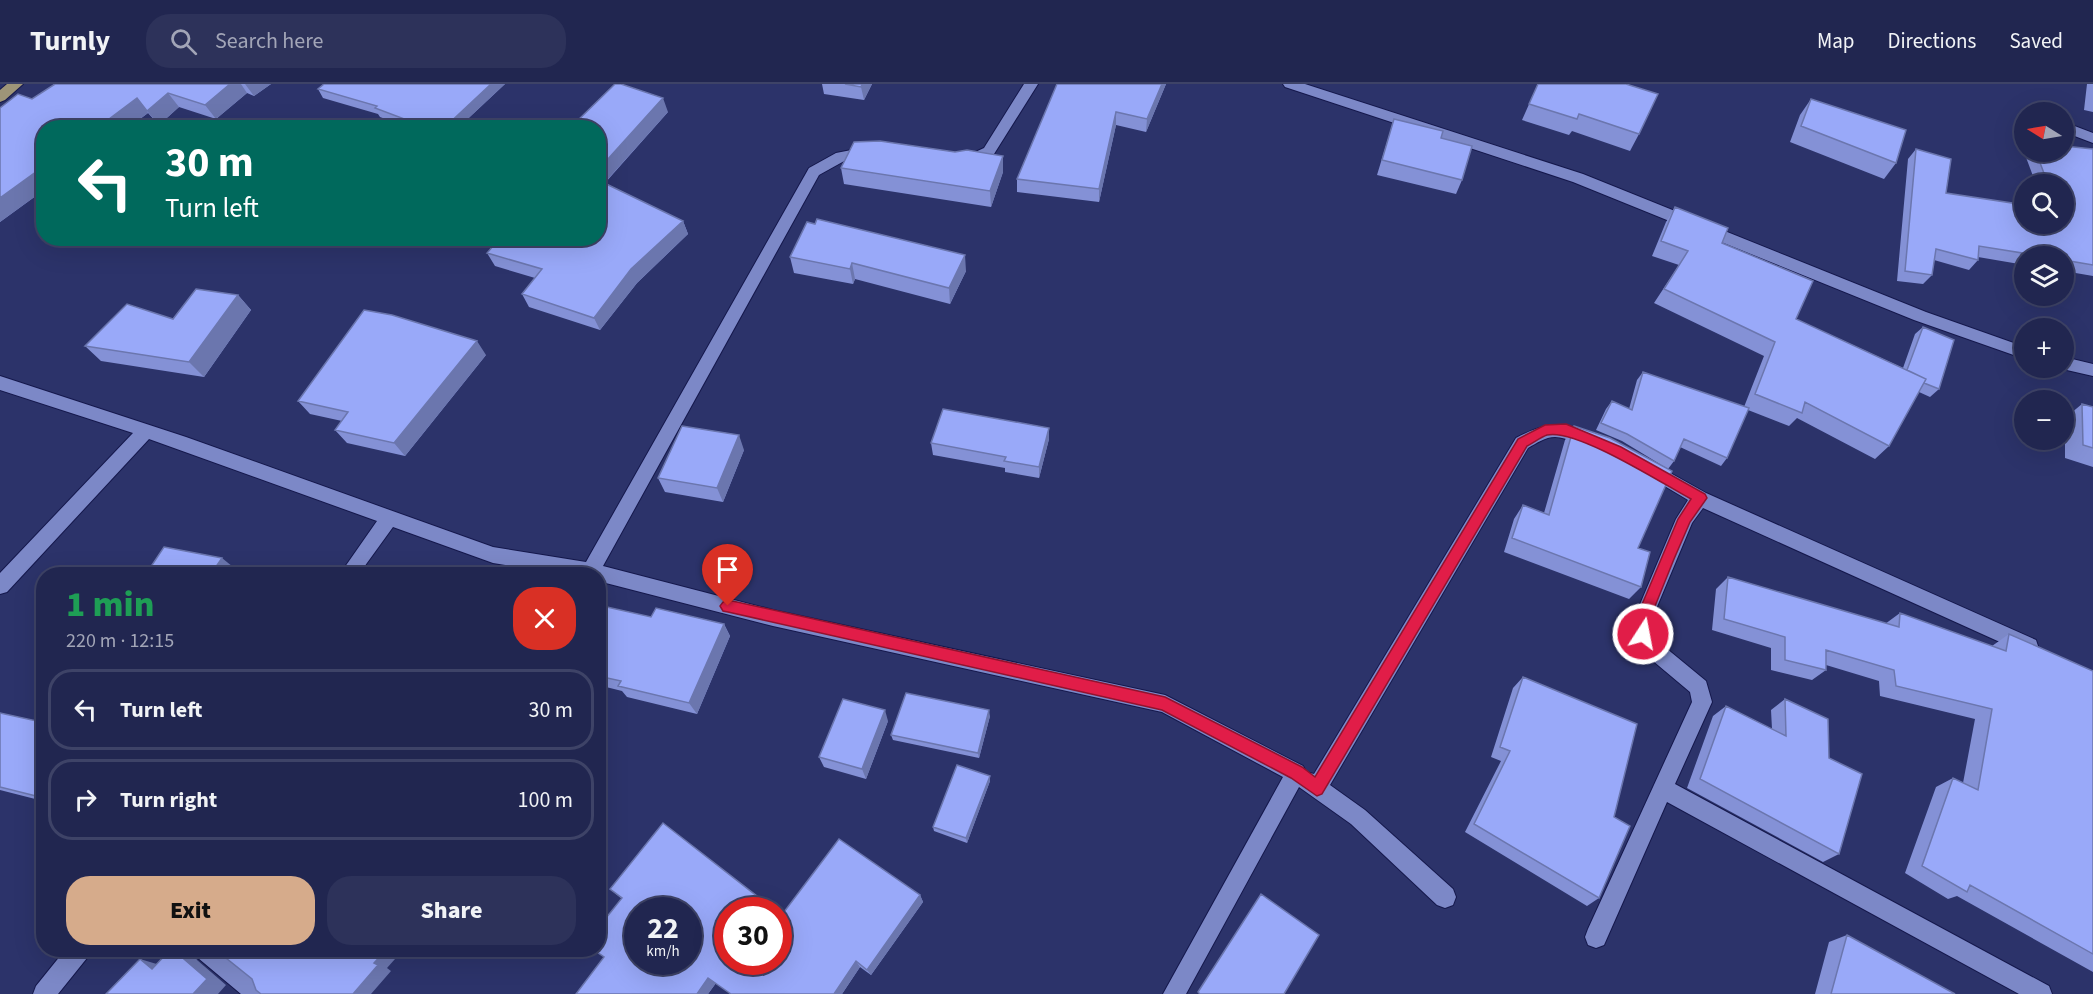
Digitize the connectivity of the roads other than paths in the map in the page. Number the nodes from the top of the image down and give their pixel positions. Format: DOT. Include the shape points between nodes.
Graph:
graph roads {
  1 [pos="16,84"];
  2 [pos="1031,84"];
  3 [pos="1290,84"];
  4 [pos="0,97"];
  5 [pos="2074,131"];
  6 [pos="2093,138"];
  7 [pos="883,150"];
  8 [pos="947,160"];
  9 [pos="2014,349"];
  10 [pos="2074,365"];
  11 [pos="2093,370"];
  12 [pos="0,383"];
  13 [pos="146,431"];
  14 [pos="1606,447"];
  15 [pos="1635,461"];
  16 [pos="1700,498"];
  17 [pos="390,517"];
  18 [pos="354,567"];
  19 [pos="571,567"];
  20 [pos="593,567"];
  21 [pos="606,574"];
  22 [pos="0,586"];
  23 [pos="2040,651"];
  24 [pos="1296,773"];
  25 [pos="1317,788"];
  26 [pos="1664,789"];
  27 [pos="1445,897"];
  28 [pos="1596,937"];
  29 [pos="73,957"];
  30 [pos="214,957"];
  31 [pos="44,994"];
  32 [pos="258,994"];
  33 [pos="1174,994"];
  34 [pos="2041,994"];
  1 -- 4 [label="main road"];
  2 -- 8 [label="street" via="989,151 974,159"];
  3 -- 9 [label="street" via="1578,178 1909,312"];
  5 -- 6 [label="street"];
  7 -- 20 [label="street" via="854,151 833,158 814,172"];
  10 -- 11 [label="street"];
  12 -- 13 [label="street"];
  13 -- 17 [label="street"];
  13 -- 22 [label="street"];
  14 -- 25 [label="street" via="1566,429 1545,430 1522,443"];
  15 -- 16 [label="street"];
  16 -- 23 [label="street"];
  16 -- 26 [label="street" via="1685,519 1642,621 1647,644 1699,687 1702,695"];
  17 -- 18 [label="street"];
  17 -- 19 [label="street" via="493,555"];
  21 -- 24 [label="street" via="773,618 1165,704"];
  24 -- 25 [label="street"];
  24 -- 33 [label="street"];
  25 -- 27 [label="street" via="1358,817"];
  26 -- 28 [label="street"];
  26 -- 34 [label="street"];
  29 -- 31 [label="street"];
  30 -- 32 [label="street"];
}
